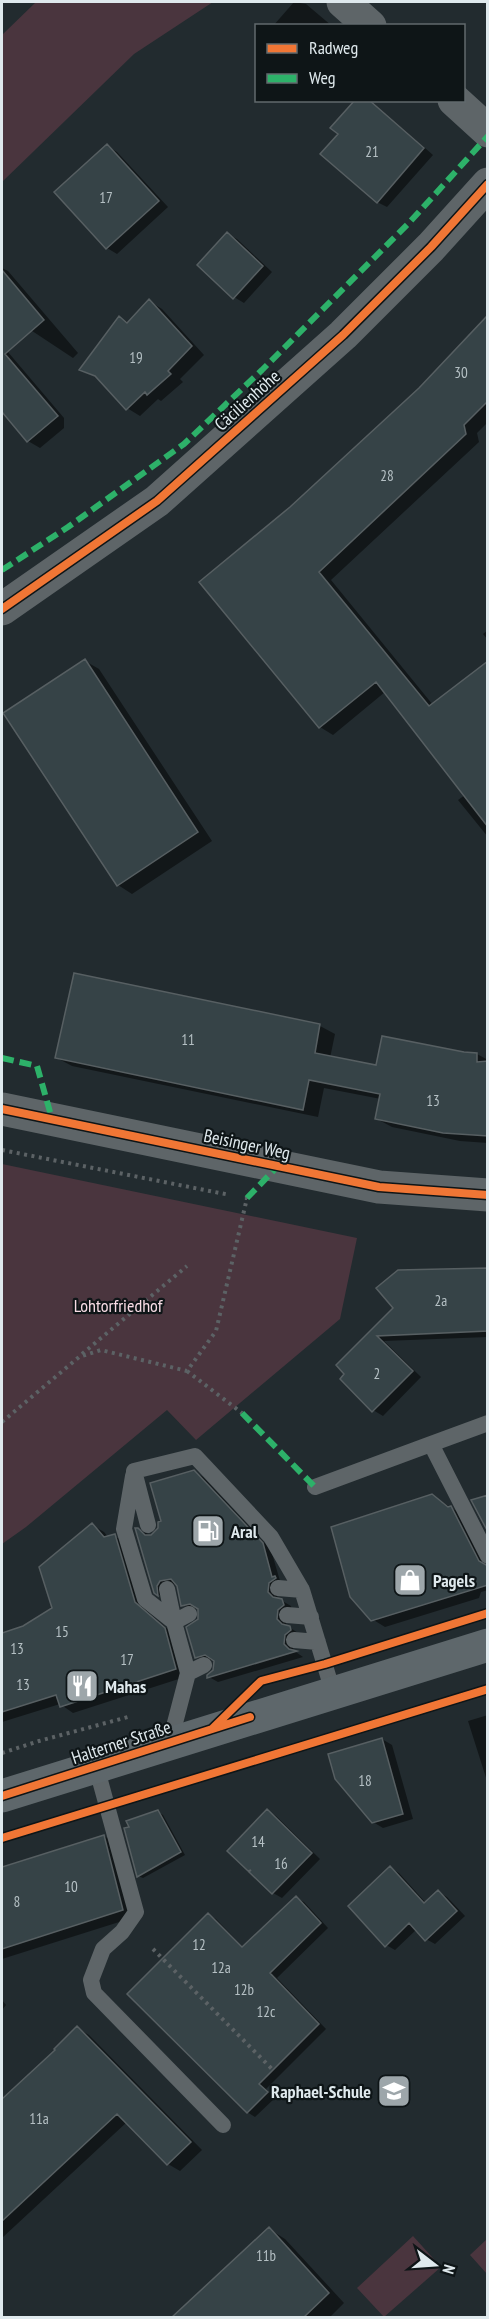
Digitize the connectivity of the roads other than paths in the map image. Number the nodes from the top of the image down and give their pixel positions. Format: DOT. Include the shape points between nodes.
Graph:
graph roads {
  1 [pos="343,2"];
  2 [pos="368,24"];
  3 [pos="456,102"];
  4 [pos="488,130"];
  5 [pos="488,184"];
  6 [pos="2,609"];
  7 [pos="2,1109"];
  8 [pos="488,1195"];
  9 [pos="488,1424"];
  10 [pos="431,1444"];
  11 [pos="134,1471"];
  12 [pos="315,1487"];
  13 [pos="148,1525"];
  14 [pos="488,1556"];
  15 [pos="278,1587"];
  16 [pos="167,1589"];
  17 [pos="302,1590"];
  18 [pos="189,1614"];
  19 [pos="286,1615"];
  20 [pos="311,1617"];
  21 [pos="174,1622"];
  22 [pos="294,1640"];
  23 [pos="197,1641"];
  24 [pos="318,1642"];
  25 [pos="488,1645"];
  26 [pos="181,1648"];
  27 [pos="204,1665"];
  28 [pos="188,1673"];
  29 [pos="333,1692"];
  30 [pos="170,1742"];
  31 [pos="96,1766"];
  32 [pos="2,1796"];
  33 [pos="223,2125"];
  1 -- 2 [label="street"];
  3 -- 4 [label="street"];
  5 -- 6 [label="street, Cäcilienhöhe" via="343,335 157,501"];
  7 -- 8 [label="street, Beisinger Weg" via="379,1187"];
  9 -- 10 [label="lane"];
  10 -- 12 [label="lane"];
  10 -- 14 [label="lane"];
  11 -- 13 [label="lane"];
  11 -- 17 [label="lane" via="195,1456 271,1537"];
  11 -- 21 [label="lane" via="124,1529 145,1599"];
  15 -- 17 [label="lane"];
  16 -- 21 [label="lane"];
  17 -- 20 [label="lane"];
  18 -- 21 [label="lane"];
  19 -- 20 [label="lane"];
  20 -- 24 [label="lane"];
  21 -- 26 [label="lane"];
  22 -- 24 [label="lane"];
  23 -- 26 [label="lane"];
  24 -- 29 [label="lane"];
  25 -- 29 [label="main road, Halterner Straße"];
  26 -- 28 [label="lane"];
  27 -- 28 [label="lane"];
  28 -- 30 [label="lane"];
  29 -- 30 [label="main road, Halterner Straße"];
  30 -- 31 [label="main road, Halterner Straße"];
  31 -- 32 [label="main road, Halterner Straße"];
  31 -- 33 [label="lane" via="136,1912 103,1949 91,1980 94,1993"];
}
